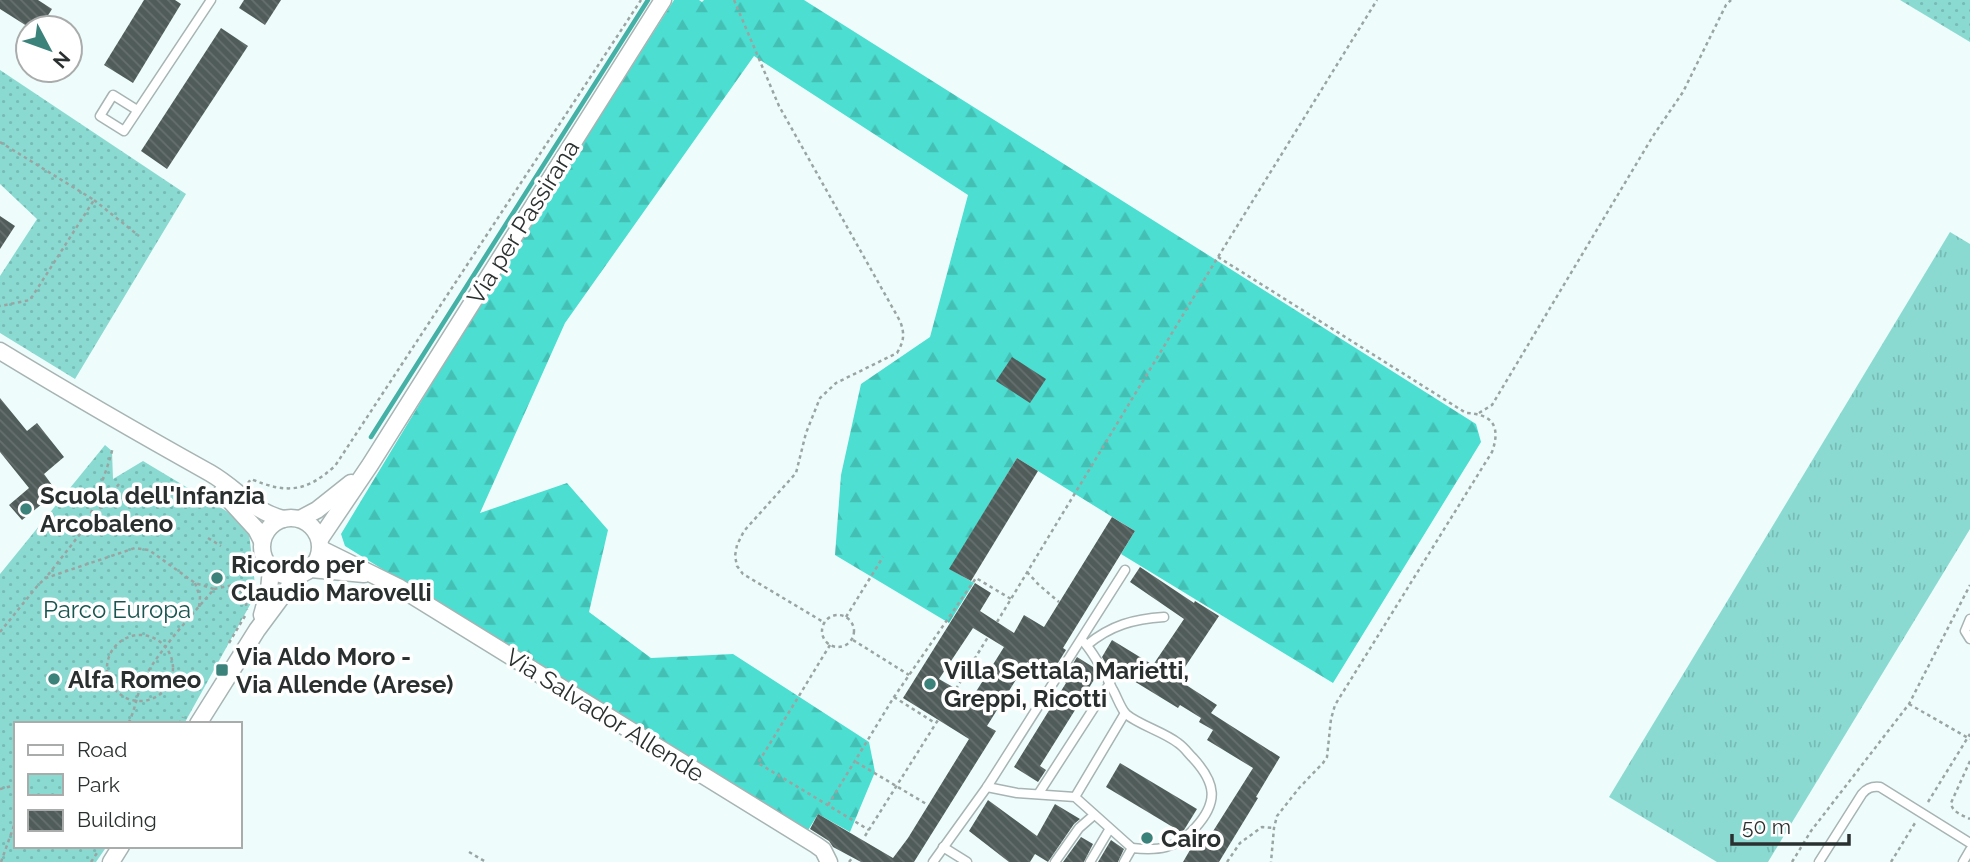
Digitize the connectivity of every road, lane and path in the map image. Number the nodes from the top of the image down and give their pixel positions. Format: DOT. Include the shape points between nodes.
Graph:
graph roads {
  1 [pos="211,0"];
  2 [pos="641,0"];
  3 [pos="663,0"];
  4 [pos="734,0"];
  5 [pos="1377,0"];
  6 [pos="1731,0"];
  7 [pos="137,110"];
  8 [pos="0,142"];
  9 [pos="94,200"];
  10 [pos="139,236"];
  11 [pos="1218,257"];
  12 [pos="0,306"];
  13 [pos="0,351"];
  14 [pos="1479,414"];
  15 [pos="384,443"];
  16 [pos="113,447"];
  17 [pos="195,466"];
  18 [pos="119,484"];
  19 [pos="240,496"];
  20 [pos="283,519"];
  21 [pos="300,519"];
  22 [pos="87,524"];
  23 [pos="208,538"];
  24 [pos="262,541"];
  25 [pos="320,544"];
  26 [pos="221,546"];
  27 [pos="883,557"];
  28 [pos="271,569"];
  29 [pos="1125,570"];
  30 [pos="1027,572"];
  31 [pos="304,573"];
  32 [pos="374,575"];
  33 [pos="46,578"];
  34 [pos="195,583"];
  35 [pos="327,583"];
  36 [pos="1970,585"];
  37 [pos="214,590"];
  38 [pos="300,595"];
  39 [pos="1011,600"];
  40 [pos="1059,602"];
  41 [pos="199,607"];
  42 [pos="247,613"];
  43 [pos="846,617"];
  44 [pos="1164,617"];
  45 [pos="1970,618"];
  46 [pos="825,622"];
  47 [pos="997,622"];
  48 [pos="257,630"];
  49 [pos="0,632"];
  50 [pos="988,637"];
  51 [pos="852,639"];
  52 [pos="1970,639"];
  53 [pos="1084,643"];
  54 [pos="830,645"];
  55 [pos="166,648"];
  56 [pos="909,675"];
  57 [pos="1110,683"];
  58 [pos="956,689"];
  59 [pos="894,697"];
  60 [pos="137,701"];
  61 [pos="1909,704"];
  62 [pos="1125,713"];
  63 [pos="129,722"];
  64 [pos="199,722"];
  65 [pos="1969,739"];
  66 [pos="855,761"];
  67 [pos="1970,761"];
  68 [pos="897,786"];
  69 [pos="987,787"];
  70 [pos="1040,793"];
  71 [pos="1075,797"];
  72 [pos="828,805"];
  73 [pos="928,805"];
  74 [pos="1924,808"];
  75 [pos="1094,815"];
  76 [pos="1919,817"];
  77 [pos="1970,819"];
  78 [pos="14,826"];
  79 [pos="1274,828"];
  80 [pos="869,830"];
  81 [pos="1109,830"];
  82 [pos="865,836"];
  83 [pos="1970,843"];
  84 [pos="943,847"];
  85 [pos="1132,848"];
  86 [pos="1970,850"];
  87 [pos="469,852"];
  88 [pos="853,857"];
  89 [pos="1,862"];
  90 [pos="486,862"];
  91 [pos="829,862"];
  92 [pos="849,862"];
  93 [pos="933,862"];
  94 [pos="967,862"];
  95 [pos="1055,862"];
  96 [pos="1090,862"];
  97 [pos="1124,862"];
  98 [pos="1227,862"];
  99 [pos="1271,862"];
  100 [pos="1791,862"];
  101 [pos="1819,862"];
  102 [pos="1891,862"];
  103 [pos="1963,862"];
  1 -- 7 [label="lane"];
  2 -- 19 [label="path" via="335,466 305,487 287,489 251,479"];
  3 -- 15 [label="street, Via per Passirana"];
  4 -- 46 [label="path" via="779,106 904,332 897,353 836,383 820,398 796,473 737,545 737,566 743,575"];
  5 -- 11 [label="path"];
  6 -- 14 [label="path" via="1683,92 1492,405"];
  7 -- 7 [label="lane" via="113,95 100,116 124,131"];
  8 -- 9 [label="path"];
  9 -- 10 [label="path"];
  9 -- 12 [label="path" via="30,300"];
  11 -- 14 [label="path" via="1466,413"];
  11 -- 30 [label="path"];
  13 -- 17 [label="street"];
  14 -- 79 [label="path" via="1492,421 1498,437 1492,452 1335,705 1326,759 1283,807"];
  15 -- 21 [label="street, Via per Passirana" via="343,491"];
  15 -- 25 [label="street, Via per Passirana"];
  16 -- 22 [label="path"];
  17 -- 19 [label="street"];
  17 -- 24 [label="street" via="256,529"];
  18 -- 22 [label="path"];
  19 -- 20 [label="street"];
  20 -- 21 [label="street"];
  20 -- 24 [label="street" via="270,527"];
  21 -- 25 [label="street" via="312,527"];
  22 -- 33 [label="path"];
  23 -- 26 [label="path"];
  24 -- 28 [label="street" via="263,556"];
  25 -- 31 [label="street" via="316,563"];
  25 -- 32 [label="street, Via Salvador Allende"];
  27 -- 43 [label="path"];
  28 -- 31 [label="street" via="279,574"];
  28 -- 48 [label="street"];
  29 -- 53 [label="lane"];
  30 -- 39 [label="path"];
  30 -- 40 [label="path"];
  31 -- 32 [label="street, Via Salvador Allende"];
  31 -- 48 [label="street"];
  32 -- 91 [label="street, Via Salvador Allende" via="816,845"];
  33 -- 34 [label="path" via="135,548 149,550"];
  33 -- 49 [label="path"];
  34 -- 37 [label="path"];
  34 -- 41 [label="path"];
  35 -- 38 [label="path"];
  36 -- 61 [label="path"];
  37 -- 41 [label="path"];
  37 -- 42 [label="path" via="233,585 245,597"];
  39 -- 47 [label="path"];
  39 -- 56 [label="path" via="976,578"];
  41 -- 55 [label="path"];
  43 -- 46 [label="path" via="832,616"];
  43 -- 51 [label="path" via="853,625"];
  44 -- 53 [label="lane" via="1113,628"];
  45 -- 52 [label="lane" via="1965,631"];
  46 -- 54 [label="path" via="824,637"];
  48 -- 64 [label="street"];
  50 -- 58 [label="path"];
  51 -- 54 [label="path" via="845,646"];
  51 -- 56 [label="path"];
  53 -- 57 [label="lane"];
  53 -- 69 [label="lane"];
  54 -- 72 [label="path" via="758,763"];
  55 -- 60 [label="path" via="144,678"];
  55 -- 60 [label="path" via="173,666 169,684 156,697"];
  55 -- 60 [label="path" via="148,636 138,636 127,638 112,653 108,663 111,684"];
  56 -- 59 [label="path"];
  57 -- 62 [label="lane"];
  57 -- 70 [label="lane"];
  59 -- 66 [label="path"];
  59 -- 68 [label="path" via="936,722"];
  60 -- 63 [label="path"];
  61 -- 65 [label="path"];
  61 -- 100 [label="path"];
  62 -- 71 [label="lane"];
  62 -- 85 [label="lane" via="1179,743 1203,769 1212,794 1197,827 1186,837 1155,851"];
  65 -- 74 [label="path"];
  66 -- 68 [label="path"];
  66 -- 72 [label="path"];
  67 -- 77 [label="path" via="1951,803 1957,813"];
  68 -- 73 [label="path"];
  68 -- 80 [label="path"];
  69 -- 70 [label="lane"];
  69 -- 84 [label="lane"];
  70 -- 71 [label="lane"];
  71 -- 75 [label="lane"];
  72 -- 80 [label="path"];
  75 -- 81 [label="lane"];
  75 -- 95 [label="lane"];
  76 -- 102 [label="path"];
  78 -- 89 [label="path"];
  79 -- 98 [label="path" via="1262,827 1240,843"];
  79 -- 99 [label="path"];
  80 -- 82 [label="path"];
  81 -- 85 [label="lane"];
  81 -- 96 [label="lane"];
  83 -- 101 [label="lane" via="1876,786 1862,794"];
  84 -- 93 [label="lane"];
  84 -- 94 [label="lane"];
  85 -- 97 [label="lane"];
  86 -- 103 [label="lane"];
  87 -- 90 [label="path"];
  88 -- 92 [label="path"];
}
